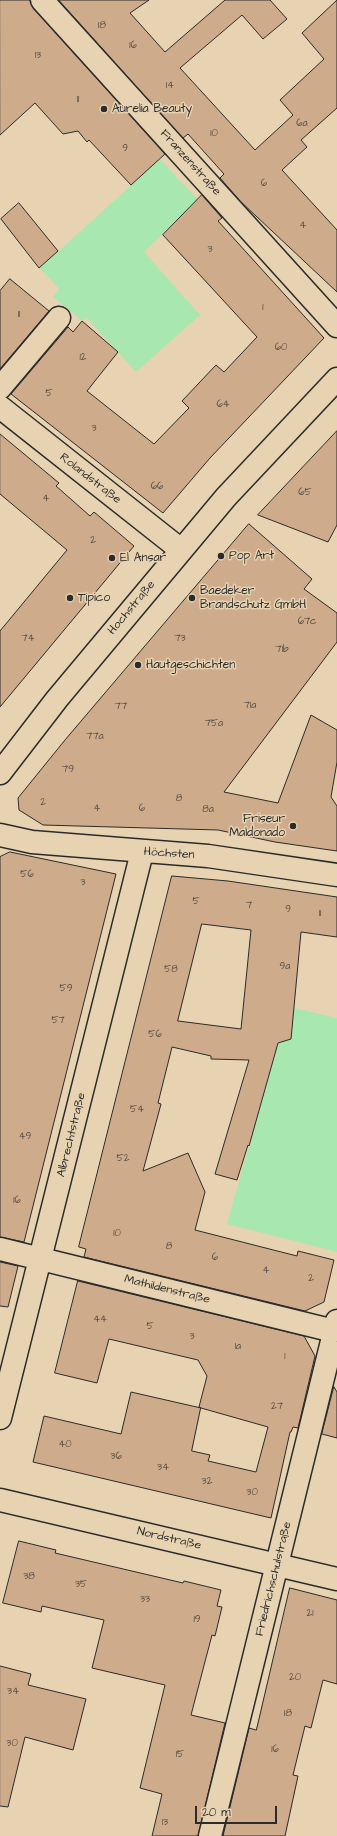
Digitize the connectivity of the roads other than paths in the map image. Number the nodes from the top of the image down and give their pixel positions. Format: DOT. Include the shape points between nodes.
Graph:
graph roads {
  1 [pos="42,0"];
  2 [pos="58,318"];
  3 [pos="337,326"];
  4 [pos="337,379"];
  5 [pos="0,388"];
  6 [pos="0,407"];
  7 [pos="181,550"];
  8 [pos="0,773"];
  9 [pos="0,835"];
  10 [pos="142,852"];
  11 [pos="337,875"];
  12 [pos="0,1249"];
  13 [pos="41,1259"];
  14 [pos="336,1326"];
  15 [pos="0,1418"];
  16 [pos="0,1500"];
  17 [pos="277,1564"];
  18 [pos="337,1579"];
  19 [pos="210,1836"];
  1 -- 3 [label="street, Franzenstraße"];
  2 -- 5 [label="street"];
  4 -- 7 [label="street, Hochstraße" via="226,497"];
  6 -- 7 [label="street, Rolandstraße"];
  7 -- 8 [label="street, Hochstraße" via="57,699"];
  9 -- 10 [label="street, Höchsten" via="32,842"];
  10 -- 11 [label="street, Höchsten" via="208,856"];
  10 -- 13 [label="street, Albrechtstraße"];
  12 -- 13 [label="street, Mathildenstraße"];
  13 -- 14 [label="street, Mathildenstraße"];
  13 -- 15 [label="street, Albrechtstraße"];
  14 -- 17 [label="street, Friedrichschulstraße"];
  16 -- 17 [label="street, Nordstraße"];
  17 -- 18 [label="street, Nordstraße"];
  17 -- 19 [label="street, Friedrichschulstraße"];
}
